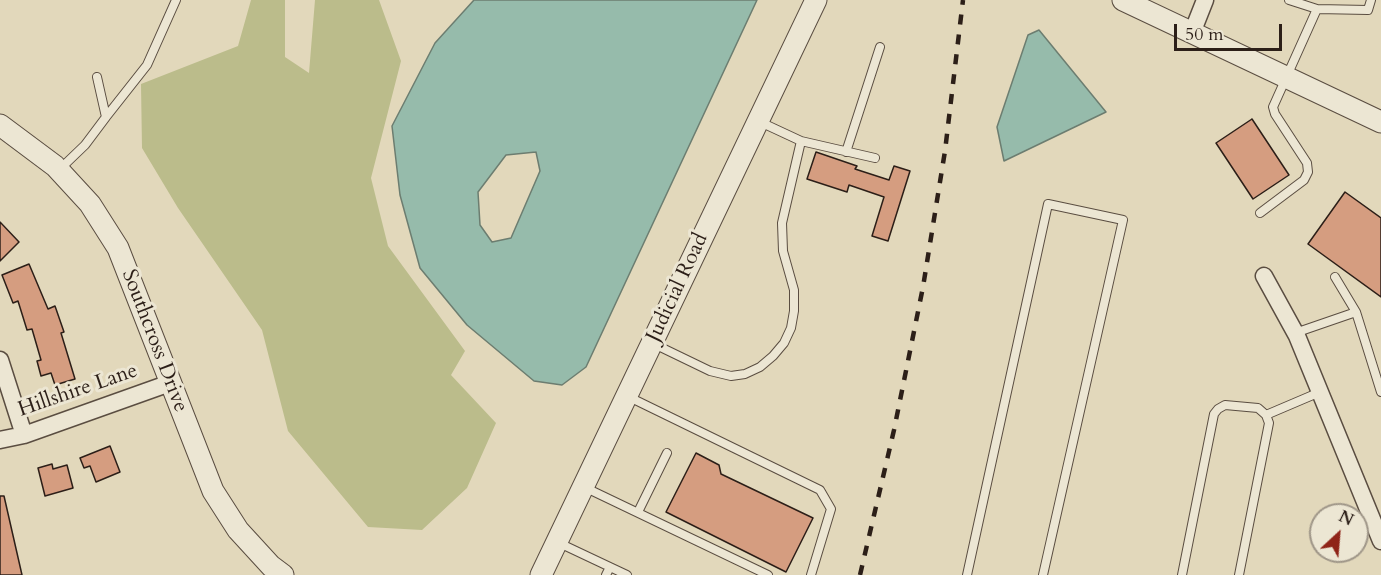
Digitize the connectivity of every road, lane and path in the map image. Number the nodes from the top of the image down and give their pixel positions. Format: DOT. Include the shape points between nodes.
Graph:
graph roads {
  1 [pos="176,0"];
  2 [pos="816,0"];
  3 [pos="1123,0"];
  4 [pos="1205,0"];
  5 [pos="1289,0"];
  6 [pos="1371,0"];
  7 [pos="1317,9"];
  8 [pos="1192,33"];
  9 [pos="880,47"];
  10 [pos="97,77"];
  11 [pos="1287,77"];
  12 [pos="106,117"];
  13 [pos="758,121"];
  14 [pos="1381,122"];
  15 [pos="0,125"];
  16 [pos="801,141"];
  17 [pos="846,152"];
  18 [pos="875,158"];
  19 [pos="59,170"];
  20 [pos="1260,213"];
  21 [pos="1263,276"];
  22 [pos="1335,278"];
  23 [pos="1356,312"];
  24 [pos="1295,333"];
  25 [pos="652,343"];
  26 [pos="0,360"];
  27 [pos="170,383"];
  28 [pos="1320,392"];
  29 [pos="1381,392"];
  30 [pos="627,396"];
  31 [pos="1266,415"];
  32 [pos="24,435"];
  33 [pos="0,440"];
  34 [pos="668,453"];
  35 [pos="584,486"];
  36 [pos="638,513"];
  37 [pos="1381,541"];
  38 [pos="557,542"];
  39 [pos="608,571"];
  40 [pos="272,572"];
  41 [pos="541,575"];
  42 [pos="627,575"];
  43 [pos="768,575"];
  44 [pos="811,575"];
  45 [pos="968,575"];
  46 [pos="1043,575"];
  47 [pos="1182,575"];
  48 [pos="1239,575"];
  1 -- 12 [label="lane" via="147,65"];
  2 -- 13 [label="street, Judicial Road"];
  3 -- 8 [label="street"];
  4 -- 8 [label="street"];
  5 -- 7 [label="lane"];
  6 -- 7 [label="lane" via="1368,10"];
  7 -- 11 [label="lane"];
  8 -- 11 [label="street"];
  9 -- 17 [label="lane"];
  10 -- 12 [label="lane"];
  11 -- 14 [label="street"];
  11 -- 20 [label="lane" via="1273,110 1307,164 1308,172 1304,180"];
  12 -- 19 [label="lane"];
  13 -- 16 [label="lane"];
  13 -- 25 [label="street, Judicial Road"];
  15 -- 19 [label="street, Southcross Drive"];
  16 -- 17 [label="lane"];
  16 -- 25 [label="lane" via="782,223 781,237 794,290 791,328 784,343 760,367 730,376 710,371"];
  17 -- 18 [label="lane"];
  19 -- 27 [label="street, Southcross Drive" via="90,204 117,248"];
  21 -- 24 [label="street"];
  22 -- 23 [label="lane"];
  23 -- 24 [label="lane"];
  23 -- 29 [label="lane"];
  24 -- 28 [label="street"];
  25 -- 30 [label="street, Judicial Road"];
  26 -- 32 [label="street"];
  27 -- 32 [label="street, Hillshire Lane"];
  27 -- 40 [label="street, Southcross Drive" via="213,491"];
  28 -- 31 [label="lane"];
  28 -- 37 [label="street"];
  30 -- 35 [label="street, Judicial Road"];
  30 -- 44 [label="lane" via="820,490 831,509"];
  31 -- 47 [label="lane" via="1258,408 1225,405 1214,414"];
  31 -- 48 [label="lane" via="1269,423"];
  32 -- 33 [label="street, Hillshire Lane"];
  34 -- 36 [label="lane"];
  35 -- 36 [label="lane"];
  35 -- 38 [label="street, Judicial Road"];
  36 -- 43 [label="lane"];
  38 -- 39 [label="lane"];
  38 -- 41 [label="street, Judicial Road"];
  39 -- 42 [label="lane"];
  45 -- 46 [label="lane" via="1048,204 1123,220"];
}
